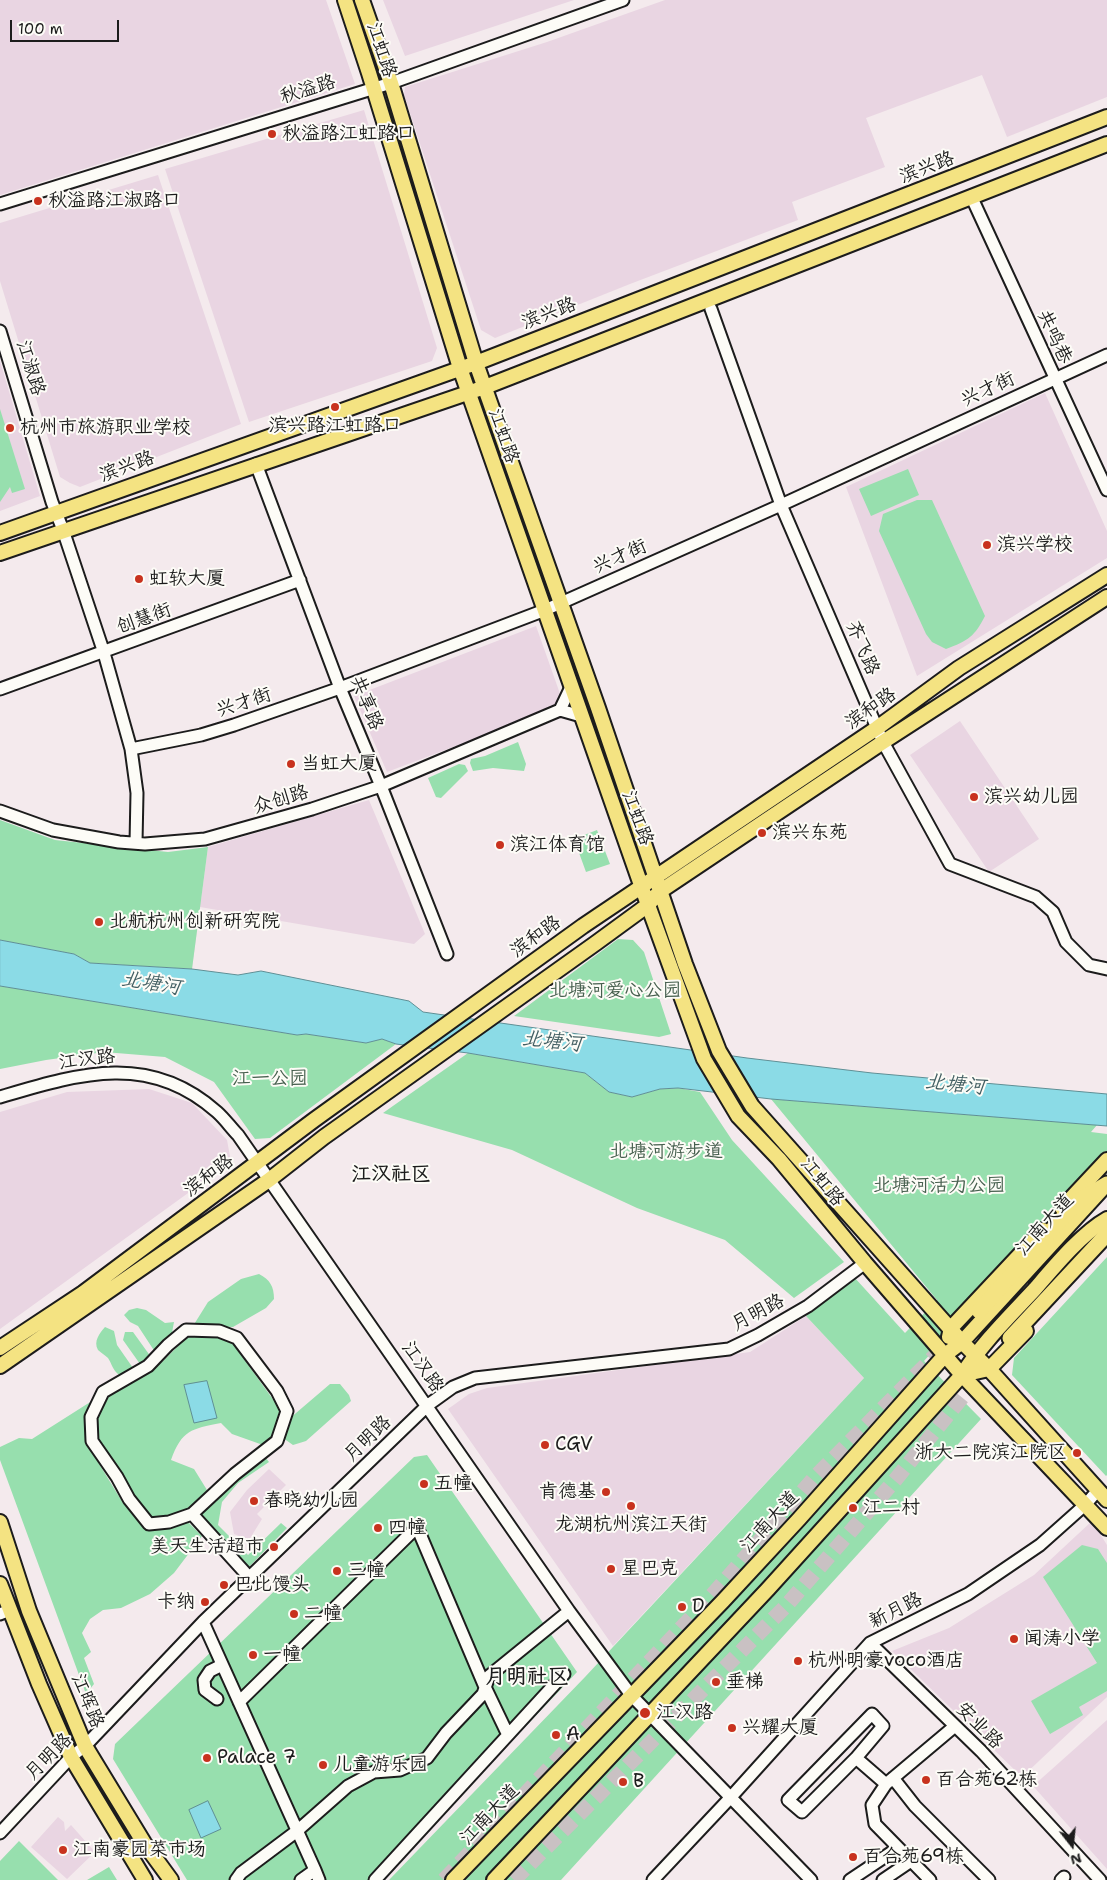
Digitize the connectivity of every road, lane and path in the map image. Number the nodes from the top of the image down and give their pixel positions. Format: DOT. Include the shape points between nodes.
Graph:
graph roads {
  1 [pos="345,0"];
  2 [pos="362,0"];
  3 [pos="623,0"];
  4 [pos="391,83"];
  5 [pos="374,88"];
  6 [pos="1107,117"];
  7 [pos="1107,144"];
  8 [pos="971,196"];
  9 [pos="0,204"];
  10 [pos="711,309"];
  11 [pos="0,331"];
  12 [pos="1107,356"];
  13 [pos="476,363"];
  14 [pos="460,368"];
  15 [pos="1054,379"];
  16 [pos="485,387"];
  17 [pos="468,392"];
  18 [pos="256,464"];
  19 [pos="1107,490"];
  20 [pos="781,505"];
  21 [pos="56,512"];
  22 [pos="63,530"];
  23 [pos="0,533"];
  24 [pos="0,553"];
  25 [pos="1107,576"];
  26 [pos="300,580"];
  27 [pos="1107,596"];
  28 [pos="560,602"];
  29 [pos="544,610"];
  30 [pos="104,653"];
  31 [pos="571,687"];
  32 [pos="340,688"];
  33 [pos="0,690"];
  34 [pos="560,710"];
  35 [pos="581,716"];
  36 [pos="877,728"];
  37 [pos="883,742"];
  38 [pos="131,749"];
  39 [pos="381,786"];
  40 [pos="0,811"];
  41 [pos="136,843"];
  42 [pos="655,878"];
  43 [pos="642,887"];
  44 [pos="660,892"];
  45 [pos="648,905"];
  46 [pos="447,954"];
  47 [pos="1107,969"];
  48 [pos="0,1097"];
  49 [pos="784,1153"];
  50 [pos="257,1163"];
  51 [pos="1104,1163"];
  52 [pos="268,1180"];
  53 [pos="1107,1184"];
  54 [pos="1107,1219"];
  55 [pos="1107,1234"];
  56 [pos="1107,1245"];
  57 [pos="865,1263"];
  58 [pos="979,1310"];
  59 [pos="951,1328"];
  60 [pos="1010,1338"];
  61 [pos="962,1342"];
  62 [pos="0,1348"];
  63 [pos="945,1355"];
  64 [pos="975,1355"];
  65 [pos="0,1366"];
  66 [pos="989,1369"];
  67 [pos="962,1374"];
  68 [pos="428,1405"];
  69 [pos="1102,1495"];
  70 [pos="1086,1504"];
  71 [pos="192,1514"];
  72 [pos="0,1522"];
  73 [pos="1107,1528"];
  74 [pos="249,1577"];
  75 [pos="0,1584"];
  76 [pos="569,1611"];
  77 [pos="5,1612"];
  78 [pos="203,1622"];
  79 [pos="870,1643"];
  80 [pos="222,1665"];
  81 [pos="564,1674"];
  82 [pos="485,1687"];
  83 [pos="631,1695"];
  84 [pos="217,1698"];
  85 [pos="239,1702"];
  86 [pos="649,1714"];
  87 [pos="955,1726"];
  88 [pos="508,1735"];
  89 [pos="85,1746"];
  90 [pos="71,1757"];
  91 [pos="856,1758"];
  92 [pos="889,1781"];
  93 [pos="731,1797"];
  94 [pos="298,1830"];
  95 [pos="0,1833"];
  96 [pos="898,1848"];
  97 [pos="911,1861"];
  98 [pos="317,1875"];
  99 [pos="145,1880"];
  100 [pos="171,1880"];
  101 [pos="236,1880"];
  102 [pos="301,1880"];
  103 [pos="375,1880"];
  104 [pos="453,1880"];
  105 [pos="494,1880"];
  106 [pos="653,1880"];
  107 [pos="811,1880"];
  108 [pos="850,1880"];
  109 [pos="883,1880"];
  110 [pos="930,1880"];
  111 [pos="989,1880"];
  112 [pos="1100,1880"];
  1 -- 5 [label="main road, 江虹路"];
  2 -- 4 [label="main road, 江虹路"];
  3 -- 4 [label="street, 秋溢路"];
  4 -- 5 [label="street, 秋溢路"];
  4 -- 13 [label="main road, 江虹路"];
  5 -- 9 [label="street, 秋溢路"];
  5 -- 14 [label="main road, 江虹路"];
  6 -- 13 [label="main road, 滨兴路"];
  7 -- 8 [label="main road, 滨兴路"];
  8 -- 15 [label="street, 共鸣巷"];
  8 -- 16 [label="main road, 滨兴路"];
  10 -- 20 [label="street, 齐飞路"];
  11 -- 21 [label="street, 江淑路"];
  12 -- 15 [label="street, 兴才街"];
  13 -- 14 [label="main road, 滨兴路"];
  13 -- 16 [label="main road, 江虹路"];
  14 -- 17 [label="main road, 江虹路"];
  14 -- 21 [label="main road, 滨兴路"];
  15 -- 19 [label="street, 共鸣巷"];
  15 -- 20 [label="street, 兴才街"];
  16 -- 17 [label="main road, 滨兴路"];
  16 -- 28 [label="main road, 江虹路"];
  17 -- 18 [label="main road, 滨兴路"];
  17 -- 29 [label="main road, 江虹路"];
  18 -- 22 [label="main road, 滨兴路"];
  18 -- 26 [label="street, 共享路"];
  20 -- 28 [label="street, 兴才街"];
  20 -- 36 [label="street, 齐飞路"];
  21 -- 22 [label="street, 江淑路"];
  21 -- 23 [label="main road, 滨兴路"];
  22 -- 24 [label="main road, 滨兴路"];
  22 -- 30 [label="street, 江淑路"];
  25 -- 36 [label="main road, 滨和路" via="959,668"];
  26 -- 30 [label="street, 创慧街"];
  26 -- 32 [label="street, 共享路"];
  27 -- 37 [label="main road, 滨和路"];
  28 -- 29 [label="street, 兴才街"];
  28 -- 42 [label="main road, 江虹路"];
  29 -- 31 [label="main road, 江虹路"];
  29 -- 32 [label="street, 兴才街"];
  30 -- 33 [label="street, 创慧街"];
  30 -- 38 [label="street, 江淑路"];
  31 -- 34 [label="street"];
  31 -- 35 [label="main road, 江虹路"];
  32 -- 38 [label="street, 兴才街" via="225,728"];
  32 -- 39 [label="street, 共享路"];
  34 -- 35 [label="street"];
  34 -- 39 [label="street, 众创路"];
  35 -- 43 [label="main road, 江虹路"];
  36 -- 37 [label="street, 齐飞路"];
  36 -- 42 [label="main road, 滨和路"];
  37 -- 44 [label="main road, 滨和路"];
  37 -- 47 [label="street, 齐飞路" via="950,864 1036,897 1053,912 1066,942 1088,965"];
  38 -- 41 [label="street, 江淑路" via="137,793"];
  39 -- 41 [label="street, 众创路" via="205,839"];
  39 -- 46 [label="street, 共享路"];
  40 -- 41 [label="street, 众创路" via="53,830"];
  42 -- 43 [label="main road, 滨和路"];
  42 -- 44 [label="main road, 江虹路"];
  43 -- 45 [label="main road, 江虹路"];
  43 -- 50 [label="main road, 滨和路" via="583,926"];
  44 -- 45 [label="main road, 滨和路"];
  44 -- 49 [label="main road, 江虹路" via="684,964 719,1051"];
  45 -- 49 [label="main road, 江虹路" via="704,1058 738,1116"];
  45 -- 52 [label="main road, 滨和路"];
  48 -- 50 [label="street, 江汉路" via="84,1074 115,1072 165,1080 194,1094 218,1112"];
  49 -- 57 [label="main road, 江虹路"];
  49 -- 59 [label="main road, 江虹路"];
  50 -- 52 [label="street, 江汉路"];
  50 -- 62 [label="main road, 滨和路" via="83,1293"];
  51 -- 59 [label="main road"];
  52 -- 65 [label="main road, 滨和路"];
  52 -- 68 [label="street, 江汉路"];
  53 -- 58 [label="highway" via="1077,1202"];
  53 -- 61 [label="main road, 江南大道"];
  54 -- 64 [label="main road, 江南大道" via="1056,1264"];
  55 -- 60 [label="highway"];
  56 -- 66 [label="main road"];
  57 -- 63 [label="main road, 江虹路"];
  57 -- 68 [label="street, 月明路" via="808,1306 729,1349 475,1378 453,1387"];
  59 -- 61 [label="main road, 江虹路"];
  59 -- 63 [label="main road"];
  61 -- 63 [label="main road, 江南大道"];
  61 -- 64 [label="main road, 江虹路"];
  63 -- 67 [label="main road, 江虹路"];
  63 -- 83 [label="main road, 江南大道" via="799,1519"];
  64 -- 66 [label="main road, 江虹路"];
  64 -- 67 [label="main road, 江南大道"];
  66 -- 67 [label="main road"];
  66 -- 69 [label="main road, 江虹路"];
  67 -- 70 [label="main road, 江虹路"];
  67 -- 86 [label="main road, 江南大道" via="768,1589"];
  68 -- 74 [label="street, 月明路"];
  68 -- 76 [label="street, 江汉路"];
  69 -- 70 [label="street, 新月路"];
  70 -- 73 [label="main road, 江虹路"];
  70 -- 79 [label="street, 新月路" via="1040,1545 968,1594"];
  71 -- 71 [label="street" via="277,1441 287,1410 277,1391 237,1338 219,1331 186,1330 148,1366 104,1392 90,1417 92,1440 129,1500 150,1524"];
  71 -- 74 [label="street"];
  72 -- 89 [label="main road, 江晖路" via="29,1610"];
  74 -- 78 [label="street, 月明路"];
  75 -- 77 [label="main road, 江晖路"];
  76 -- 82 [label="street" via="488,1676"];
  76 -- 83 [label="street, 江汉路"];
  77 -- 90 [label="main road, 江晖路"];
  78 -- 80 [label="street"];
  78 -- 89 [label="street, 月明路"];
  79 -- 87 [label="street, 安业路"];
  79 -- 93 [label="street, 新月路"];
  80 -- 84 [label="street" via="210,1671 204,1680 206,1690"];
  80 -- 85 [label="street"];
  81 -- 88 [label="street"];
  82 -- 85 [label="street" via="417,1527"];
  82 -- 88 [label="street"];
  82 -- 94 [label="street" via="483,1694 446,1732 427,1758 400,1770 374,1772 348,1786"];
  83 -- 86 [label="street, 江汉路"];
  83 -- 104 [label="main road, 江南大道"];
  85 -- 94 [label="street"];
  86 -- 93 [label="street, 江汉路"];
  86 -- 105 [label="main road, 江南大道"];
  87 -- 92 [label="street"];
  87 -- 112 [label="street, 安业路"];
  88 -- 103 [label="street"];
  89 -- 90 [label="street, 月明路"];
  89 -- 100 [label="main road, 江晖路" via="144,1843"];
  90 -- 95 [label="street, 月明路"];
  90 -- 99 [label="main road, 江晖路"];
  91 -- 91 [label="street" via="883,1726 872,1714 788,1800 802,1812"];
  91 -- 92 [label="street"];
  92 -- 96 [label="street" via="872,1805 875,1824"];
  92 -- 111 [label="street"];
  93 -- 106 [label="street, 新月路"];
  93 -- 107 [label="street, 江汉路"];
  94 -- 98 [label="street"];
  94 -- 101 [label="street"];
  96 -- 97 [label="street"];
  96 -- 108 [label="street"];
  97 -- 109 [label="street"];
  97 -- 110 [label="street"];
  98 -- 102 [label="street"];
}
